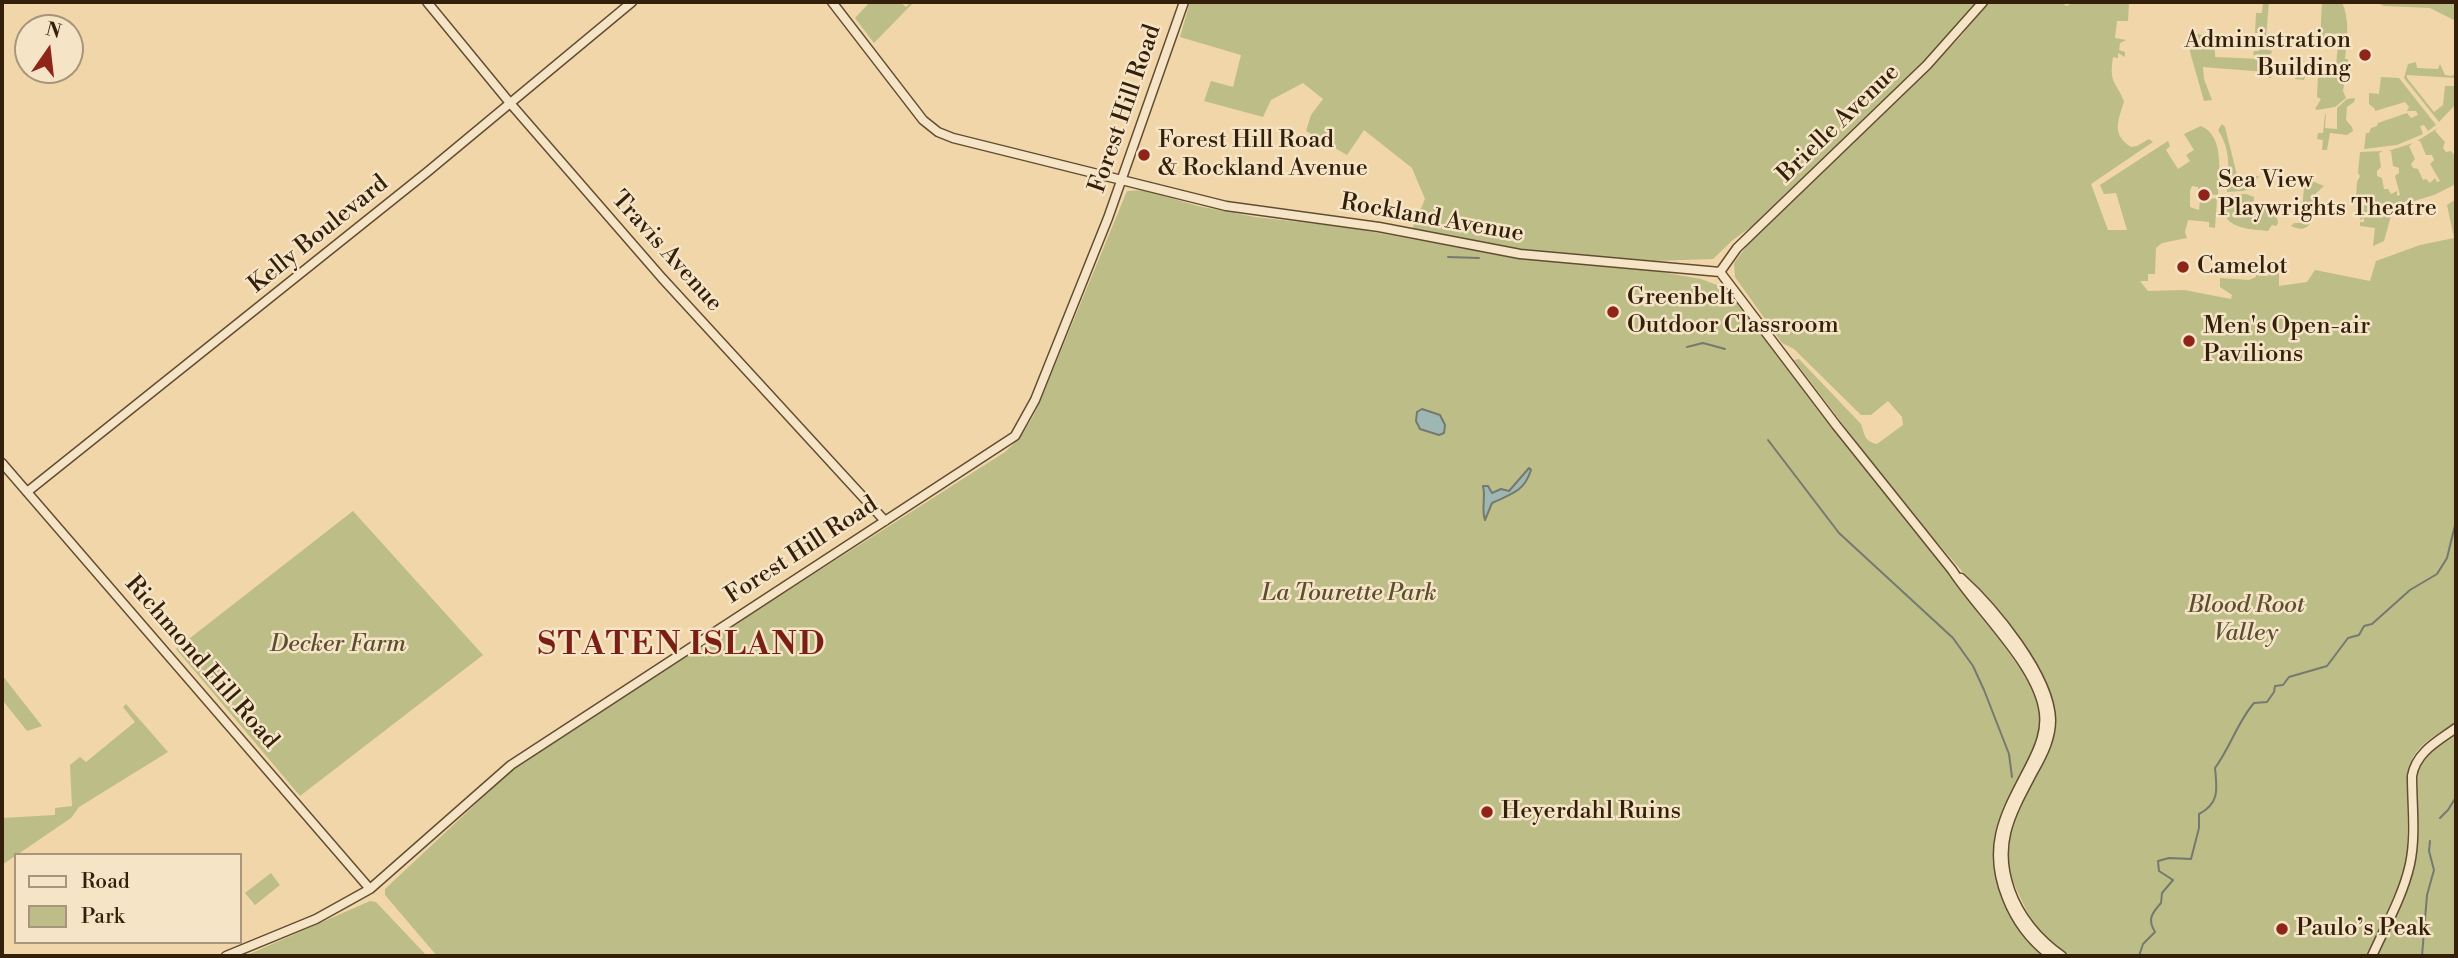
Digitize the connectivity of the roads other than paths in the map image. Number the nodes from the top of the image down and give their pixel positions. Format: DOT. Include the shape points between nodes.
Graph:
graph roads {
  1 [pos="427,2"];
  2 [pos="632,2"];
  3 [pos="832,2"];
  4 [pos="1184,2"];
  5 [pos="1983,2"];
  6 [pos="510,103"];
  7 [pos="1123,180"];
  8 [pos="1720,272"];
  9 [pos="2,463"];
  10 [pos="27,492"];
  11 [pos="884,520"];
  12 [pos="1952,570"];
  13 [pos="2456,728"];
  14 [pos="370,889"];
  15 [pos="226,956"];
  16 [pos="2051,956"];
  17 [pos="2062,956"];
  18 [pos="2372,956"];
  1 -- 6 [label="street, Travis Avenue"];
  2 -- 6 [label="street, Kelly Boulevard"];
  3 -- 7 [label="street, Rockland Avenue" via="923,120 938,132"];
  4 -- 7 [label="street, Forest Hill Road"];
  5 -- 8 [label="street, Brielle Avenue" via="1927,65 1737,248"];
  6 -- 10 [label="street, Kelly Boulevard"];
  6 -- 11 [label="street, Travis Avenue" via="662,278"];
  7 -- 8 [label="street, Rockland Avenue" via="1226,206 1379,227 1500,251"];
  7 -- 11 [label="street, Forest Hill Road" via="1019,432"];
  8 -- 12 [label="street"];
  9 -- 10 [label="street, Richmond Hill Road"];
  10 -- 14 [label="street, Richmond Hill Road"];
  11 -- 14 [label="street, Forest Hill Road" via="511,765"];
  12 -- 16 [label="street" via="2022,663 2043,707 2043,738 2001,826 1997,862 2018,920"];
  12 -- 17 [label="street" via="2019,646 2049,707 2048,741 2009,820 2003,856 2012,896 2026,922"];
  13 -- 18 [label="street" via="2425,750 2415,764 2409,866"];
  14 -- 15 [label="street, Forest Hill Road" via="316,919"];
}
